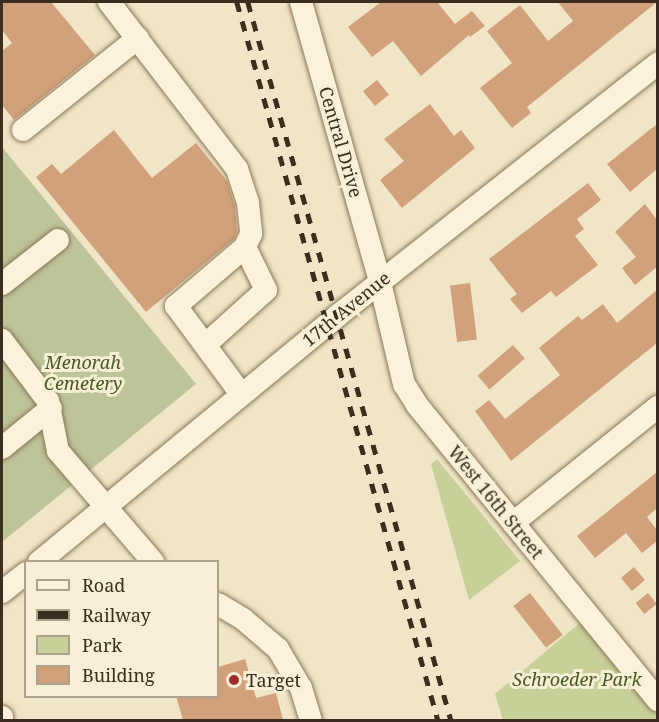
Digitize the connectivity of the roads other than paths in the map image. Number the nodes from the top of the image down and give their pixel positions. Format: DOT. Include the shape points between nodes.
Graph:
graph roads {
  1 [pos="109,2"];
  2 [pos="302,2"];
  3 [pos="138,38"];
  4 [pos="657,63"];
  5 [pos="23,130"];
  6 [pos="58,240"];
  7 [pos="245,247"];
  8 [pos="380,282"];
  9 [pos="2,284"];
  10 [pos="2,340"];
  11 [pos="205,345"];
  12 [pos="2,365"];
  13 [pos="242,394"];
  14 [pos="657,408"];
  15 [pos="49,418"];
  16 [pos="2,448"];
  17 [pos="105,508"];
  18 [pos="513,523"];
  19 [pos="40,560"];
  20 [pos="152,560"];
  21 [pos="24,575"];
  22 [pos="2,592"];
  23 [pos="219,605"];
  24 [pos="657,700"];
  25 [pos="311,720"];
  1 -- 3 [label="street"];
  2 -- 8 [label="street, Central Drive"];
  3 -- 5 [label="street"];
  3 -- 7 [label="street" via="237,169 248,203 252,234"];
  4 -- 8 [label="street, 17th Avenue"];
  6 -- 9 [label="street"];
  7 -- 11 [label="street" via="266,290"];
  7 -- 11 [label="street" via="176,306"];
  8 -- 13 [label="street, 17th Avenue"];
  8 -- 18 [label="street, West 16th Street" via="404,384"];
  10 -- 15 [label="street"];
  11 -- 13 [label="street"];
  12 -- 15 [label="street"];
  13 -- 17 [label="street, 17th Avenue"];
  14 -- 18 [label="street"];
  15 -- 16 [label="street"];
  15 -- 17 [label="street" via="58,451"];
  17 -- 19 [label="street, 17th Avenue"];
  17 -- 20 [label="street"];
  18 -- 24 [label="street, West 16th Street"];
  21 -- 22 [label="street"];
  23 -- 25 [label="street" via="278,649 301,688"];
}
